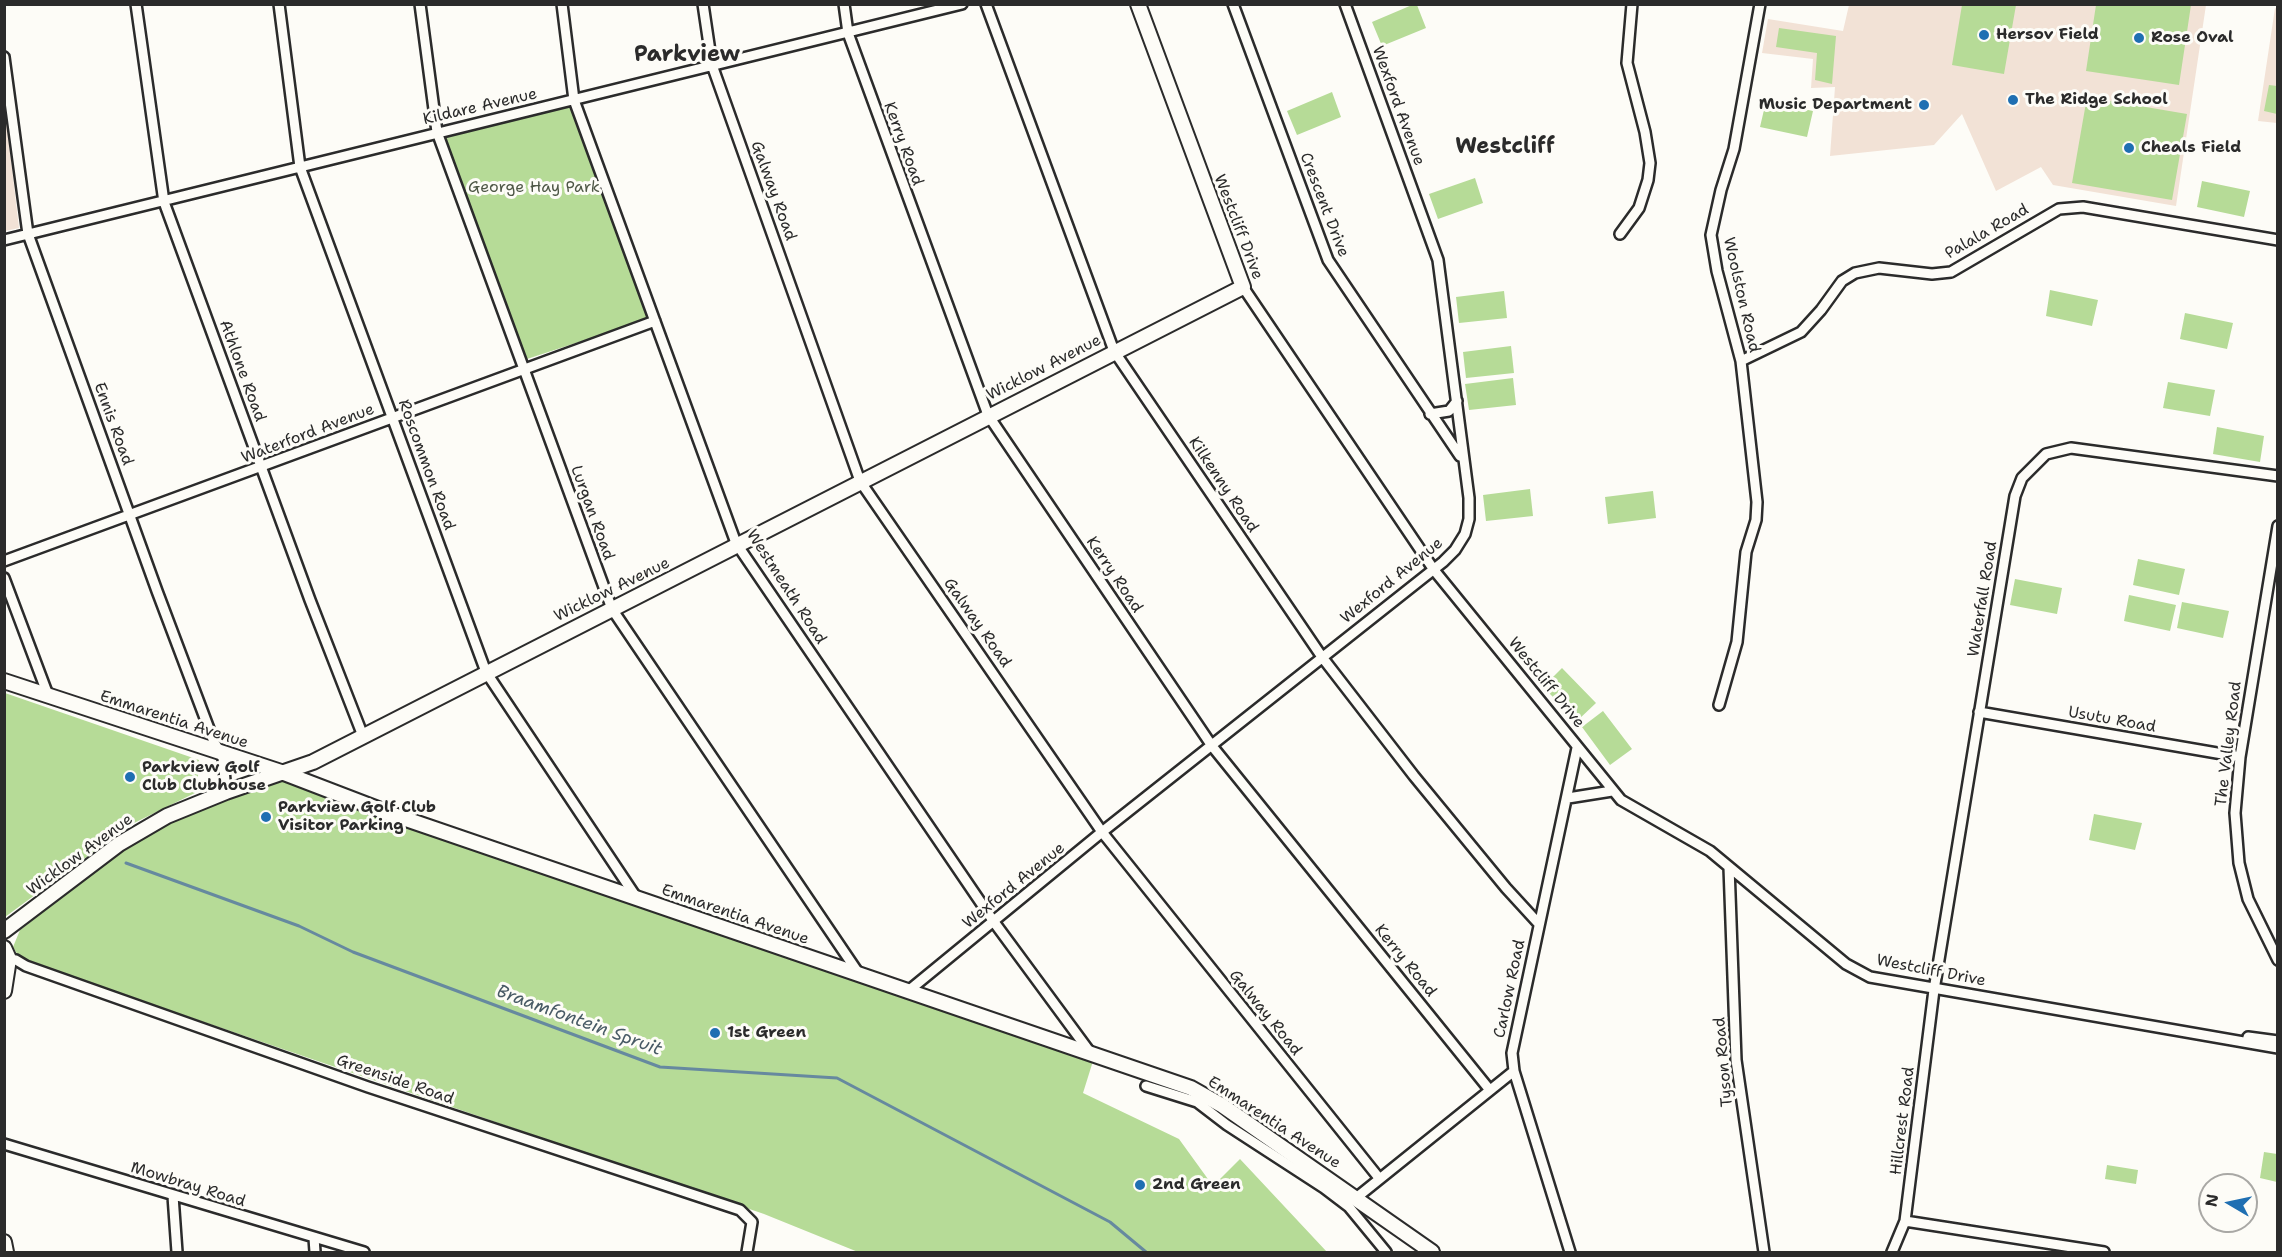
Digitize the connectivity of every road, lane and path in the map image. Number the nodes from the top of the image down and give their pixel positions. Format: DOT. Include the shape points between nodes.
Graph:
graph roads {
  1 [pos="136,4"];
  2 [pos="279,4"];
  3 [pos="420,4"];
  4 [pos="562,4"];
  5 [pos="703,4"];
  6 [pos="844,4"];
  7 [pos="962,4"];
  8 [pos="986,4"];
  9 [pos="1138,4"];
  10 [pos="1233,4"];
  11 [pos="1345,4"];
  12 [pos="1632,4"];
  13 [pos="1761,4"];
  14 [pos="848,33"];
  15 [pos="4,57"];
  16 [pos="711,65"];
  17 [pos="574,100"];
  18 [pos="437,132"];
  19 [pos="300,167"];
  20 [pos="164,202"];
  21 [pos="28,234"];
  22 [pos="1620,234"];
  23 [pos="4,240"];
  24 [pos="2277,240"];
  25 [pos="1243,286"];
  26 [pos="655,321"];
  27 [pos="1114,351"];
  28 [pos="1741,361"];
  29 [pos="525,370"];
  30 [pos="1457,401"];
  31 [pos="1430,414"];
  32 [pos="988,415"];
  33 [pos="393,418"];
  34 [pos="1462,458"];
  35 [pos="262,468"];
  36 [pos="2277,476"];
  37 [pos="860,481"];
  38 [pos="130,515"];
  39 [pos="2277,526"];
  40 [pos="736,543"];
  41 [pos="4,561"];
  42 [pos="1434,570"];
  43 [pos="4,578"];
  44 [pos="612,609"];
  45 [pos="1322,657"];
  46 [pos="486,672"];
  47 [pos="4,681"];
  48 [pos="48,695"];
  49 [pos="1719,705"];
  50 [pos="1979,712"];
  51 [pos="363,736"];
  52 [pos="1212,746"];
  53 [pos="1577,748"];
  54 [pos="221,753"];
  55 [pos="2240,757"];
  56 [pos="284,773"];
  57 [pos="1612,791"];
  58 [pos="226,792"];
  59 [pos="1568,798"];
  60 [pos="1102,832"];
  61 [pos="1729,867"];
  62 [pos="637,899"];
  63 [pos="994,922"];
  64 [pos="1539,924"];
  65 [pos="9,928"];
  66 [pos="6,958"];
  67 [pos="2277,960"];
  68 [pos="860,976"];
  69 [pos="1934,990"];
  70 [pos="4,991"];
  71 [pos="908,992"];
  72 [pos="2222,1036"];
  73 [pos="2277,1041"];
  74 [pos="2277,1048"];
  75 [pos="1093,1055"];
  76 [pos="1514,1071"];
  77 [pos="1146,1086"];
  78 [pos="1489,1089"];
  79 [pos="4,1144"];
  80 [pos="1379,1178"];
  81 [pos="173,1196"];
  82 [pos="1356,1198"];
  83 [pos="1905,1221"];
  84 [pos="314,1238"];
  85 [pos="4,1242"];
  86 [pos="1427,1248"];
  87 [pos="6,1252"];
  88 [pos="177,1252"];
  89 [pos="315,1252"];
  90 [pos="364,1252"];
  91 [pos="747,1252"];
  92 [pos="1386,1252"];
  93 [pos="1442,1252"];
  94 [pos="1570,1252"];
  95 [pos="1764,1252"];
  96 [pos="1892,1252"];
  97 [pos="2104,1252"];
  1 -- 20 [label="street, Athlone Road"];
  2 -- 19 [label="street, Roscommon Road"];
  3 -- 18 [label="street, Lurgan Road"];
  4 -- 17 [label="street, Westmeath Road"];
  5 -- 16 [label="street, Galway Road"];
  6 -- 14 [label="street, Kerry Road"];
  7 -- 14 [label="street, Kildare Avenue"];
  8 -- 27 [label="street, Kilkenny Road"];
  9 -- 25 [label="street, Westcliff Drive"];
  10 -- 31 [label="street, Crescent Drive" via="1328,260"];
  11 -- 30 [label="street, Wexford Avenue" via="1436,251"];
  12 -- 22 [label="street" via="1627,63 1646,132 1650,163 1639,208"];
  13 -- 28 [label="street, Woolston Road" via="1734,149 1711,235"];
  14 -- 16 [label="street, Kildare Avenue"];
  14 -- 32 [label="street, Kerry Road"];
  15 -- 21 [label="street, Ennis Road"];
  16 -- 17 [label="street, Kildare Avenue"];
  16 -- 37 [label="street, Galway Road"];
  17 -- 18 [label="street, Kildare Avenue"];
  17 -- 26 [label="street, Westmeath Road"];
  18 -- 19 [label="street, Kildare Avenue"];
  18 -- 29 [label="street, Lurgan Road"];
  19 -- 20 [label="street, Kildare Avenue"];
  19 -- 33 [label="street, Roscommon Road"];
  20 -- 21 [label="street, Kildare Avenue"];
  20 -- 35 [label="street, Athlone Road"];
  21 -- 23 [label="street, Kildare Avenue"];
  21 -- 38 [label="street, Ennis Road"];
  24 -- 28 [label="street, Palala Road" via="2083,207 2059,209 1951,272 1932,274 1879,268 1855,273 1842,281 1801,332"];
  25 -- 27 [label="street, Wicklow Avenue"];
  25 -- 42 [label="street, Westcliff Drive"];
  26 -- 29 [label="street, Waterford Avenue"];
  26 -- 40 [label="street, Westmeath Road"];
  27 -- 32 [label="street, Wicklow Avenue"];
  27 -- 45 [label="street, Kilkenny Road"];
  28 -- 49 [label="street, Woolston Road" via="1757,502 1755,525 1747,547 1737,642"];
  29 -- 33 [label="street, Waterford Avenue"];
  29 -- 44 [label="street, Lurgan Road"];
  30 -- 31 [label="street" via="1449,411"];
  30 -- 34 [label="street, Wexford Avenue"];
  31 -- 34 [label="street, Crescent Drive"];
  32 -- 37 [label="street, Wicklow Avenue"];
  32 -- 52 [label="street, Kerry Road"];
  33 -- 35 [label="street, Waterford Avenue"];
  33 -- 46 [label="street, Roscommon Road"];
  34 -- 42 [label="street, Wexford Avenue" via="1470,510 1467,529 1455,550"];
  35 -- 38 [label="street, Waterford Avenue"];
  35 -- 51 [label="street, Athlone Road"];
  36 -- 50 [label="street, Waterfall Road" via="2071,448 2039,459 2022,478 2015,496"];
  37 -- 40 [label="street, Wicklow Avenue"];
  37 -- 60 [label="street, Galway Road"];
  38 -- 41 [label="street, Waterford Avenue"];
  38 -- 54 [label="street, Ennis Road"];
  39 -- 55 [label="street, The Valley Road"];
  40 -- 44 [label="street, Wicklow Avenue"];
  40 -- 63 [label="street, Westmeath Road"];
  42 -- 45 [label="street, Wexford Avenue"];
  42 -- 53 [label="street, Westcliff Drive"];
  43 -- 48 [label="street"];
  44 -- 46 [label="street, Wicklow Avenue"];
  44 -- 68 [label="street, Lurgan Road"];
  45 -- 52 [label="street, Wexford Avenue"];
  45 -- 64 [label="street, Kilkenny Road" via="1414,776"];
  46 -- 51 [label="street, Wicklow Avenue"];
  46 -- 62 [label="street, Roscommon Road"];
  47 -- 48 [label="street, Emmarentia Avenue"];
  48 -- 54 [label="street, Emmarentia Avenue"];
  50 -- 55 [label="street, Usutu Road"];
  50 -- 69 [label="street, Waterfall Road"];
  51 -- 56 [label="street, Wicklow Avenue"];
  52 -- 60 [label="street, Wexford Avenue"];
  52 -- 78 [label="street, Kerry Road"];
  53 -- 57 [label="street, Westcliff Drive"];
  53 -- 59 [label="street, Carlow Road"];
  54 -- 56 [label="street, Emmarentia Avenue"];
  54 -- 58 [label="street, Ennis Road"];
  55 -- 67 [label="street, The Valley Road" via="2235,813 2240,863 2257,922"];
  56 -- 58 [label="street, Wicklow Avenue"];
  56 -- 62 [label="street, Emmarentia Avenue"];
  57 -- 59 [label="street"];
  57 -- 61 [label="street, Westcliff Drive" via="1628,806 1710,850"];
  58 -- 65 [label="street, Wicklow Avenue" via="139,831"];
  59 -- 64 [label="street, Carlow Road"];
  60 -- 63 [label="street, Wexford Avenue"];
  60 -- 80 [label="street, Galway Road"];
  61 -- 69 [label="street, Westcliff Drive" via="1846,964 1881,980"];
  61 -- 95 [label="street, Tyson Road" via="1736,1060"];
  62 -- 68 [label="street, Emmarentia Avenue"];
  63 -- 71 [label="street, Wexford Avenue"];
  63 -- 75 [label="street, Westmeath Road"];
  64 -- 76 [label="street, Carlow Road" via="1514,1041"];
  65 -- 66 [label="street"];
  66 -- 70 [label="street"];
  66 -- 91 [label="street, Greenside Road" via="368,1087 733,1208 752,1222"];
  68 -- 71 [label="street, Emmarentia Avenue"];
  69 -- 72 [label="street, Westcliff Drive"];
  69 -- 83 [label="street, Hillcrest Road"];
  71 -- 75 [label="street, Emmarentia Avenue"];
  72 -- 73 [label="street, Westcliff Drive"];
  72 -- 74 [label="street, Westcliff Drive"];
  75 -- 82 [label="street, Emmarentia Avenue" via="1206,1095"];
  76 -- 78 [label="street"];
  76 -- 94 [label="street, Carlow Road"];
  77 -- 92 [label="street" via="1197,1102 1324,1188 1349,1207"];
  78 -- 80 [label="street"];
  79 -- 81 [label="street, Mowbray Road"];
  80 -- 82 [label="street"];
  81 -- 84 [label="street, Mowbray Road"];
  81 -- 88 [label="street"];
  82 -- 86 [label="street, Emmarentia Avenue"];
  83 -- 96 [label="street, Hillcrest Road"];
  83 -- 97 [label="street"];
  84 -- 89 [label="street"];
  84 -- 90 [label="street, Mowbray Road"];
  85 -- 87 [label="street"];
  86 -- 93 [label="street, Emmarentia Avenue"];
}
